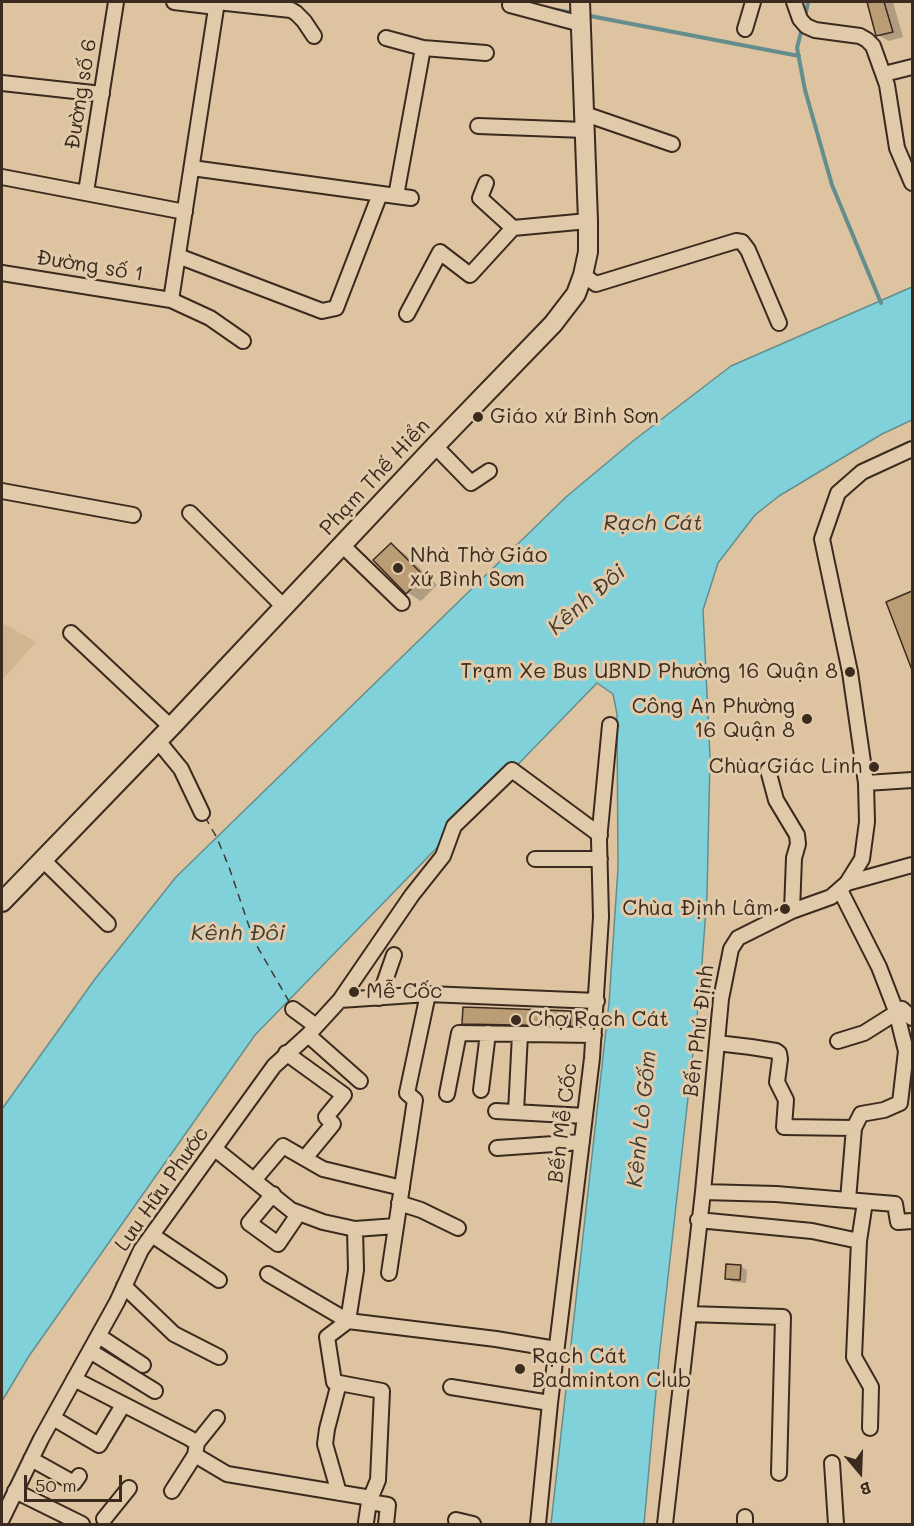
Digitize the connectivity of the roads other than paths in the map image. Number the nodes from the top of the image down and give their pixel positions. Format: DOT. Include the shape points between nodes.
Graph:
graph roads {
  1 [pos="116,2"];
  2 [pos="174,2"];
  3 [pos="580,2"];
  4 [pos="753,2"];
  5 [pos="794,2"];
  6 [pos="217,4"];
  7 [pos="510,5"];
  8 [pos="581,22"];
  9 [pos="745,29"];
  10 [pos="314,36"];
  11 [pos="386,38"];
  12 [pos="423,48"];
  13 [pos="486,53"];
  14 [pos="912,67"];
  15 [pos="884,74"];
  16 [pos="2,83"];
  17 [pos="102,94"];
  18 [pos="585,122"];
  19 [pos="478,126"];
  20 [pos="672,144"];
  21 [pos="906,155"];
  22 [pos="192,168"];
  23 [pos="2,177"];
  24 [pos="486,183"];
  25 [pos="912,183"];
  26 [pos="87,192"];
  27 [pos="380,194"];
  28 [pos="185,212"];
  29 [pos="588,221"];
  30 [pos="513,228"];
  31 [pos="178,256"];
  32 [pos="2,273"];
  33 [pos="583,276"];
  34 [pos="171,300"];
  35 [pos="407,314"];
  36 [pos="779,323"];
  37 [pos="243,341"];
  38 [pos="435,446"];
  39 [pos="912,449"];
  40 [pos="489,471"];
  41 [pos="2,491"];
  42 [pos="190,513"];
  43 [pos="133,515"];
  44 [pos="342,545"];
  45 [pos="402,603"];
  46 [pos="284,608"];
  47 [pos="71,633"];
  48 [pos="610,725"];
  49 [pos="171,727"];
  50 [pos="158,741"];
  51 [pos="768,770"];
  52 [pos="912,780"];
  53 [pos="866,783"];
  54 [pos="202,813"];
  55 [pos="600,835"];
  56 [pos="536,859"];
  57 [pos="600,859"];
  58 [pos="42,860"];
  59 [pos="912,865"];
  60 [pos="843,886"];
  61 [pos="2,902"];
  62 [pos="792,911"];
  63 [pos="108,924"];
  64 [pos="394,955"];
  65 [pos="429,994"];
  66 [pos="379,998"];
  67 [pos="340,1000"];
  68 [pos="597,1001"];
  69 [pos="293,1009"];
  70 [pos="896,1011"];
  71 [pos="912,1018"];
  72 [pos="312,1030"];
  73 [pos="488,1033"];
  74 [pos="520,1034"];
  75 [pos="594,1035"];
  76 [pos="838,1041"];
  77 [pos="717,1043"];
  78 [pos="286,1053"];
  79 [pos="360,1081"];
  80 [pos="481,1090"];
  81 [pos="447,1094"];
  82 [pos="906,1102"];
  83 [pos="496,1111"];
  84 [pos="516,1112"];
  85 [pos="585,1116"];
  86 [pos="854,1128"];
  87 [pos="582,1142"];
  88 [pos="497,1148"];
  89 [pos="215,1149"];
  90 [pos="305,1158"];
  91 [pos="255,1179"];
  92 [pos="402,1188"];
  93 [pos="703,1192"];
  94 [pos="273,1194"];
  95 [pos="848,1200"];
  96 [pos="865,1202"];
  97 [pos="399,1203"];
  98 [pos="299,1213"];
  99 [pos="698,1220"];
  100 [pos="912,1221"];
  101 [pos="396,1226"];
  102 [pos="458,1228"];
  103 [pos="355,1229"];
  104 [pos="152,1236"];
  105 [pos="859,1241"];
  106 [pos="389,1273"];
  107 [pos="268,1274"];
  108 [pos="219,1280"];
  109 [pos="124,1286"];
  110 [pos="689,1314"];
  111 [pos="348,1321"];
  112 [pos="99,1336"];
  113 [pos="556,1349"];
  114 [pos="90,1351"];
  115 [pos="219,1357"];
  116 [pos="143,1365"];
  117 [pos="74,1379"];
  118 [pos="339,1383"];
  119 [pos="451,1387"];
  120 [pos="155,1391"];
  121 [pos="550,1403"];
  122 [pos="123,1405"];
  123 [pos="53,1418"];
  124 [pos="218,1418"];
  125 [pos="870,1428"];
  126 [pos="196,1449"];
  127 [pos="31,1459"];
  128 [pos="832,1463"];
  129 [pos="779,1473"];
  130 [pos="79,1476"];
  131 [pos="129,1488"];
  132 [pos="15,1491"];
  133 [pos="172,1491"];
  134 [pos="339,1493"];
  135 [pos="370,1500"];
  136 [pos="2,1520"];
  137 [pos="456,1520"];
  138 [pos="366,1522"];
  139 [pos="105,1523"];
  140 [pos="82,1524"];
  141 [pos="386,1524"];
  142 [pos="473,1524"];
  143 [pos="538,1524"];
  144 [pos="665,1524"];
  145 [pos="836,1524"];
  1 -- 17 [label="street, Đường số 6"];
  2 -- 6 [label="street"];
  3 -- 8 [label="main road, Phạm Thế Hiển"];
  4 -- 9 [label="street"];
  5 -- 15 [label="street" via="806,26 867,40"];
  6 -- 10 [label="street" via="291,10"];
  6 -- 22 [label="street"];
  7 -- 8 [label="street"];
  8 -- 18 [label="main road, Phạm Thế Hiển"];
  11 -- 12 [label="street"];
  12 -- 13 [label="street"];
  12 -- 27 [label="street" via="404,197"];
  14 -- 15 [label="street"];
  15 -- 21 [label="street" via="894,137"];
  16 -- 17 [label="street"];
  17 -- 26 [label="street, Đường số 6"];
  18 -- 19 [label="street"];
  18 -- 20 [label="street"];
  18 -- 29 [label="main road, Phạm Thế Hiển"];
  21 -- 25 [label="street"];
  22 -- 27 [label="street"];
  22 -- 28 [label="street"];
  23 -- 26 [label="street"];
  24 -- 30 [label="street" via="480,198"];
  26 -- 28 [label="street"];
  27 -- 31 [label="street" via="336,308 322,311"];
  28 -- 31 [label="street"];
  29 -- 30 [label="street"];
  29 -- 33 [label="main road, Phạm Thế Hiển"];
  30 -- 35 [label="street" via="470,274 440,252"];
  31 -- 34 [label="street"];
  32 -- 34 [label="street, Đường số 1"];
  33 -- 36 [label="street" via="596,284 742,242"];
  33 -- 38 [label="main road, Phạm Thế Hiển" via="576,294 553,324"];
  34 -- 37 [label="street, Đường số 1" via="210,318"];
  38 -- 40 [label="street" via="471,483"];
  38 -- 44 [label="main road, Phạm Thế Hiển"];
  39 -- 53 [label="street" via="862,471 838,493 822,539 850,672"];
  41 -- 43 [label="street"];
  42 -- 46 [label="street"];
  44 -- 45 [label="street"];
  44 -- 46 [label="main road, Phạm Thế Hiển"];
  46 -- 49 [label="main road, Phạm Thế Hiển"];
  47 -- 49 [label="street"];
  48 -- 55 [label="street, Bến Mễ Cốc"];
  49 -- 50 [label="main road, Phạm Thế Hiển"];
  50 -- 54 [label="street" via="182,769"];
  50 -- 58 [label="main road, Phạm Thế Hiển"];
  51 -- 62 [label="street" via="776,800 797,835"];
  52 -- 53 [label="street"];
  53 -- 60 [label="street" via="867,822 862,859"];
  55 -- 57 [label="street, Bến Mễ Cốc"];
  55 -- 67 [label="street, Lưu Hữu Phước" via="512,770 454,826 443,856"];
  56 -- 57 [label="street"];
  57 -- 68 [label="street, Bến Mễ Cốc"];
  58 -- 61 [label="main road, Phạm Thế Hiển"];
  58 -- 63 [label="street"];
  59 -- 60 [label="street, Bến Phú Định"];
  60 -- 62 [label="street, Bến Phú Định" via="831,897"];
  60 -- 70 [label="street"];
  62 -- 77 [label="street, Bến Phú Định" via="738,938 731,949"];
  64 -- 66 [label="street"];
  65 -- 66 [label="street"];
  65 -- 68 [label="street"];
  65 -- 92 [label="street" via="407,1094 415,1100"];
  66 -- 67 [label="street"];
  67 -- 72 [label="street, Lưu Hữu Phước"];
  68 -- 75 [label="street, Bến Mễ Cốc"];
  69 -- 72 [label="street"];
  70 -- 71 [label="street" via="902,1009"];
  70 -- 76 [label="street" via="864,1034"];
  70 -- 82 [label="street" via="906,1051"];
  72 -- 78 [label="street, Lưu Hữu Phước"];
  72 -- 79 [label="street"];
  73 -- 74 [label="street"];
  73 -- 80 [label="street"];
  73 -- 81 [label="street" via="459,1033"];
  74 -- 75 [label="street"];
  74 -- 84 [label="street"];
  75 -- 85 [label="street, Bến Mễ Cốc"];
  77 -- 86 [label="street" via="779,1053 777,1082 786,1100 784,1127"];
  77 -- 93 [label="street, Bến Phú Định"];
  78 -- 89 [label="street, Lưu Hữu Phước"];
  78 -- 90 [label="street" via="344,1095 326,1117 333,1124"];
  82 -- 86 [label="street" via="861,1114"];
  83 -- 84 [label="street"];
  84 -- 85 [label="street"];
  85 -- 87 [label="street, Bến Mễ Cốc"];
  86 -- 95 [label="street"];
  87 -- 88 [label="street"];
  87 -- 113 [label="street, Bến Mễ Cốc"];
  89 -- 91 [label="street"];
  89 -- 104 [label="street, Lưu Hữu Phước"];
  90 -- 91 [label="street" via="283,1146"];
  90 -- 92 [label="street" via="323,1169"];
  91 -- 94 [label="street"];
  92 -- 97 [label="street"];
  93 -- 95 [label="street"];
  93 -- 99 [label="street, Bến Phú Định"];
  94 -- 98 [label="street"];
  94 -- 98 [label="street" via="249,1223 278,1244"];
  95 -- 96 [label="street"];
  96 -- 100 [label="street" via="895,1204 898,1222"];
  96 -- 105 [label="street"];
  97 -- 101 [label="street"];
  97 -- 102 [label="street"];
  98 -- 103 [label="street"];
  99 -- 105 [label="street" via="812,1231"];
  99 -- 110 [label="street, Bến Phú Định"];
  101 -- 103 [label="street"];
  101 -- 106 [label="street"];
  103 -- 111 [label="street" via="356,1270"];
  104 -- 108 [label="street"];
  104 -- 109 [label="street, Lưu Hữu Phước"];
  105 -- 125 [label="street" via="854,1357 871,1388"];
  107 -- 111 [label="street"];
  109 -- 112 [label="street, Lưu Hữu Phước"];
  109 -- 115 [label="street" via="174,1334"];
  110 -- 129 [label="street" via="783,1317"];
  110 -- 144 [label="street, Bến Phú Định"];
  111 -- 113 [label="street"];
  111 -- 118 [label="street" via="327,1337 334,1382"];
  112 -- 114 [label="street, Lưu Hữu Phước"];
  112 -- 116 [label="street"];
  113 -- 121 [label="street, Bến Mễ Cốc"];
  114 -- 117 [label="street, Lưu Hữu Phước"];
  114 -- 120 [label="street"];
  117 -- 122 [label="street"];
  117 -- 123 [label="street, Lưu Hữu Phước"];
  118 -- 134 [label="street" via="325,1444"];
  118 -- 135 [label="street" via="382,1391 378,1480"];
  119 -- 121 [label="street"];
  121 -- 143 [label="street, Bến Mễ Cốc"];
  122 -- 123 [label="street" via="99,1444"];
  122 -- 126 [label="street"];
  123 -- 127 [label="street, Lưu Hữu Phước"];
  124 -- 126 [label="street"];
  126 -- 133 [label="street"];
  126 -- 134 [label="street" via="227,1474"];
  127 -- 130 [label="street" via="74,1483"];
  127 -- 132 [label="street, Lưu Hữu Phước"];
  128 -- 145 [label="street"];
  131 -- 139 [label="street"];
  132 -- 136 [label="street, Lưu Hữu Phước"];
  132 -- 140 [label="street"];
  134 -- 135 [label="street"];
  135 -- 138 [label="street"];
  135 -- 141 [label="street" via="388,1505"];
  137 -- 142 [label="street"];
}
